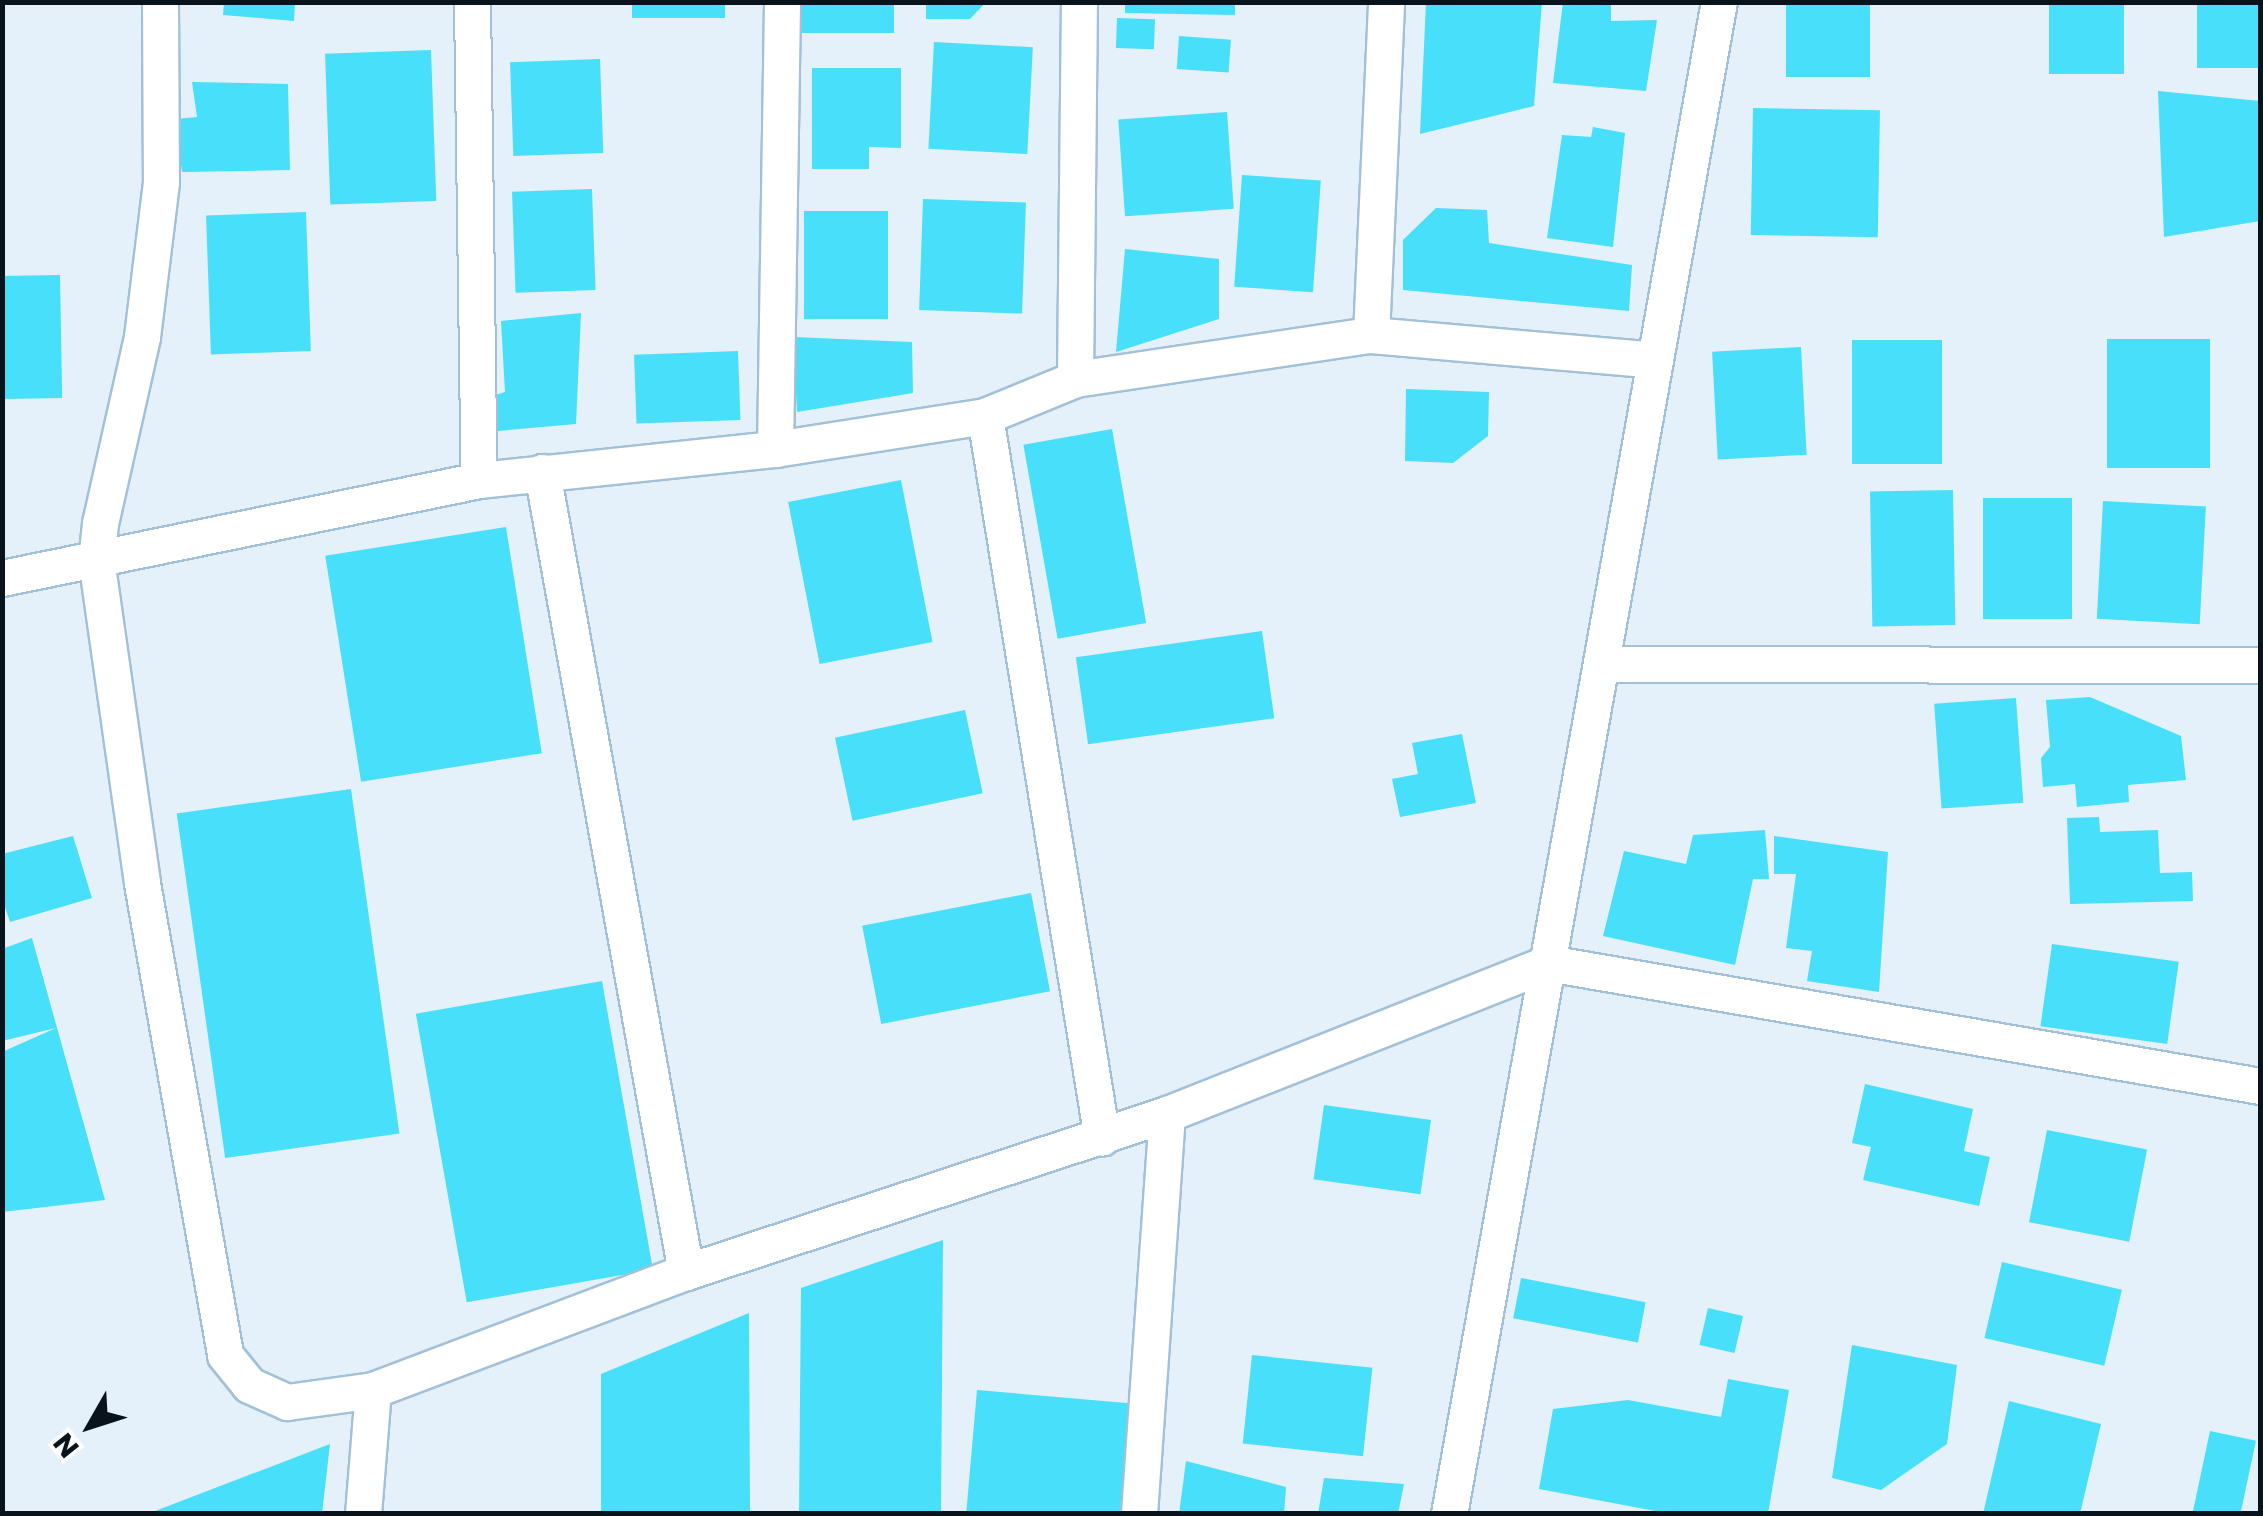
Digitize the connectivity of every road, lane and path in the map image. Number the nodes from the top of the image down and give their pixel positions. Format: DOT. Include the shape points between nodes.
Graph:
graph roads {
  1 [pos="160,2"];
  2 [pos="472,2"];
  3 [pos="782,2"];
  4 [pos="1079,2"];
  5 [pos="1386,2"];
  6 [pos="1719,2"];
  7 [pos="1371,335"];
  8 [pos="1654,360"];
  9 [pos="1075,380"];
  10 [pos="985,416"];
  11 [pos="775,450"];
  12 [pos="542,472"];
  13 [pos="480,480"];
  14 [pos="96,560"];
  15 [pos="2,578"];
  16 [pos="1604,664"];
  17 [pos="2260,665"];
  18 [pos="1548,963"];
  19 [pos="2260,1086"];
  20 [pos="1167,1114"];
  21 [pos="1102,1138"];
  22 [pos="686,1272"];
  23 [pos="373,1390"];
  24 [pos="363,1514"];
  25 [pos="1139,1514"];
  26 [pos="1450,1514"];
  1 -- 14 [label="street" via="162,182 142,337"];
  2 -- 13 [label="street"];
  3 -- 11 [label="street"];
  4 -- 9 [label="street"];
  5 -- 7 [label="street"];
  6 -- 8 [label="street"];
  7 -- 8 [label="street"];
  7 -- 9 [label="street"];
  8 -- 16 [label="street"];
  9 -- 10 [label="street"];
  10 -- 11 [label="street"];
  10 -- 21 [label="street"];
  11 -- 12 [label="street"];
  12 -- 13 [label="street"];
  12 -- 22 [label="street"];
  13 -- 14 [label="street"];
  14 -- 15 [label="street"];
  14 -- 23 [label="street" via="142,883 224,1354 249,1384 287,1402"];
  16 -- 17 [label="street"];
  16 -- 18 [label="street"];
  18 -- 19 [label="street"];
  18 -- 20 [label="street"];
  18 -- 26 [label="street"];
  20 -- 21 [label="street"];
  20 -- 25 [label="street"];
  21 -- 22 [label="street"];
  22 -- 23 [label="street"];
  23 -- 24 [label="street"];
}
